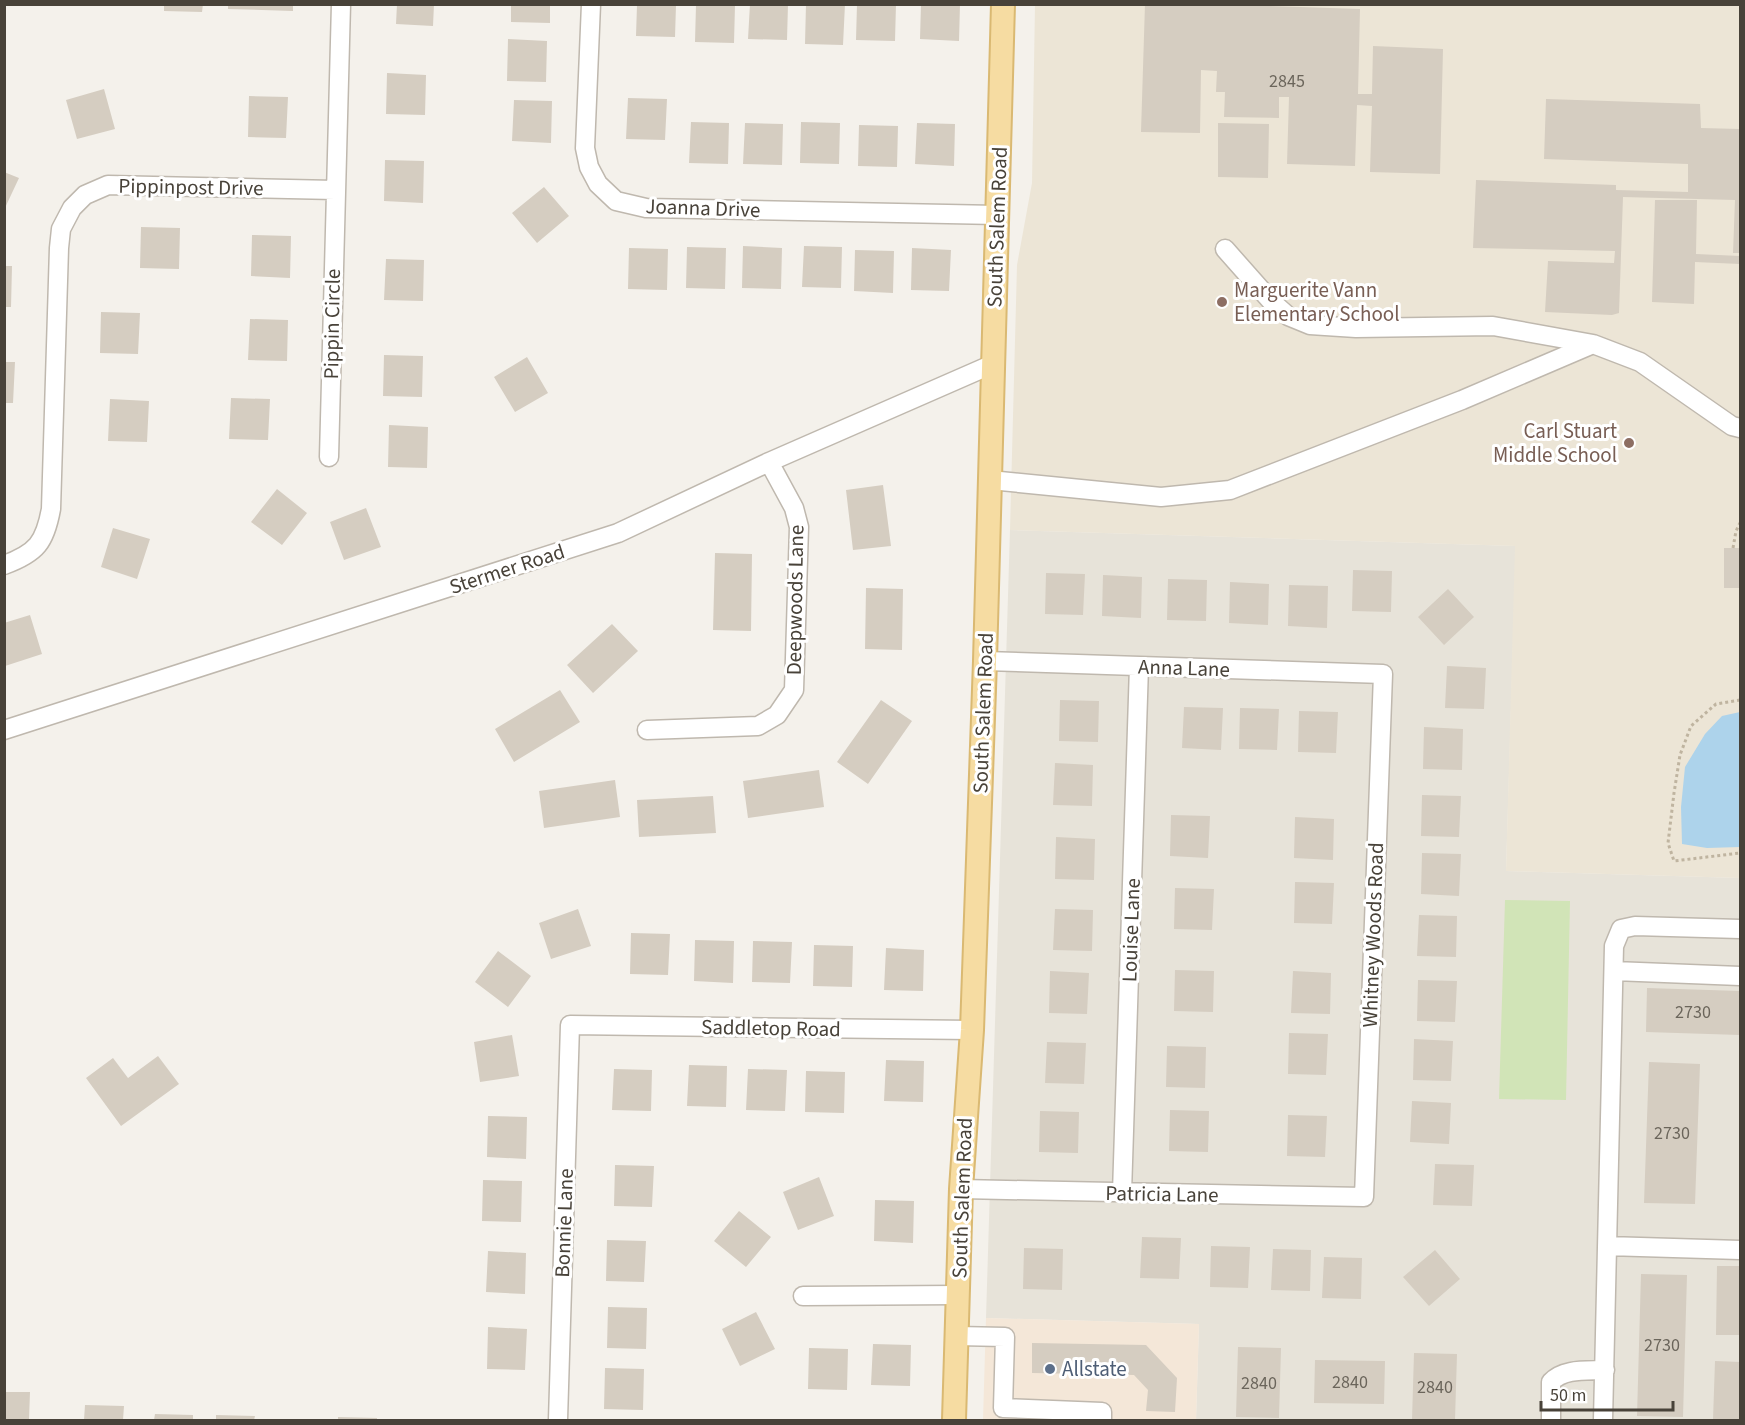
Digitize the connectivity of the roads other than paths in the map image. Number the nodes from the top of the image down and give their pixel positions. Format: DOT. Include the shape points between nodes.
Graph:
graph roads {
  1 [pos="341,4"];
  2 [pos="591,4"];
  3 [pos="1003,4"];
  4 [pos="335,190"];
  5 [pos="997,215"];
  6 [pos="1225,249"];
  7 [pos="1593,344"];
  8 [pos="993,364"];
  9 [pos="1740,428"];
  10 [pos="329,457"];
  11 [pos="769,462"];
  12 [pos="990,480"];
  13 [pos="4,565"];
  14 [pos="984,661"];
  15 [pos="1139,666"];
  16 [pos="1383,674"];
  17 [pos="4,730"];
  18 [pos="647,730"];
  19 [pos="1740,929"];
  20 [pos="1614,971"];
  21 [pos="1740,976"];
  22 [pos="570,1025"];
  23 [pos="972,1030"];
  24 [pos="961,1189"];
  25 [pos="1122,1193"];
  26 [pos="1364,1197"];
  27 [pos="1607,1246"];
  28 [pos="1740,1250"];
  29 [pos="958,1295"];
  30 [pos="803,1296"];
  31 [pos="957,1336"];
  32 [pos="1605,1370"];
  33 [pos="558,1420"];
  34 [pos="954,1420"];
  35 [pos="1102,1420"];
  36 [pos="1551,1420"];
  37 [pos="1603,1420"];
  1 -- 4 [label="street"];
  2 -- 5 [label="street, Joanna Drive" via="585,148 598,184 616,201 646,208"];
  3 -- 5 [label="main road, South Salem Road"];
  4 -- 10 [label="street, Pippin Circle"];
  4 -- 13 [label="street, Pippinpost Drive" via="108,185 85,195 72,208 61,229 58,248 48,527 38,547"];
  5 -- 8 [label="main road, South Salem Road"];
  6 -- 7 [label="street" via="1271,301 1288,316 1310,325 1493,326"];
  7 -- 9 [label="street" via="1640,362"];
  7 -- 12 [label="street" via="1462,400 1230,490 1161,497"];
  8 -- 11 [label="street, Stermer Road"];
  8 -- 12 [label="main road, South Salem Road"];
  11 -- 17 [label="street, Stermer Road" via="618,533"];
  11 -- 18 [label="street, Deepwoods Lane" via="794,508 799,527 794,690 777,715 758,726"];
  12 -- 14 [label="main road, South Salem Road"];
  14 -- 15 [label="street, Anna Lane"];
  14 -- 23 [label="main road, South Salem Road"];
  15 -- 16 [label="street, Anna Lane"];
  15 -- 25 [label="street, Louise Lane"];
  16 -- 26 [label="street, Whitney Woods Road"];
  19 -- 20 [label="street" via="1621,928 1614,946"];
  20 -- 21 [label="street"];
  20 -- 27 [label="street"];
  22 -- 23 [label="street, Saddletop Road"];
  22 -- 33 [label="street, Bonnie Lane"];
  23 -- 24 [label="main road, South Salem Road"];
  24 -- 25 [label="street, Patricia Lane"];
  24 -- 29 [label="main road, South Salem Road"];
  25 -- 26 [label="street, Patricia Lane"];
  27 -- 28 [label="street"];
  27 -- 32 [label="street"];
  29 -- 30 [label="street"];
  29 -- 31 [label="main road, South Salem Road"];
  31 -- 34 [label="main road, South Salem Road"];
  31 -- 35 [label="street" via="1005,1337 1002,1408 1102,1412"];
  32 -- 36 [label="street" via="1556,1377 1551,1382"];
  32 -- 37 [label="street"];
}
